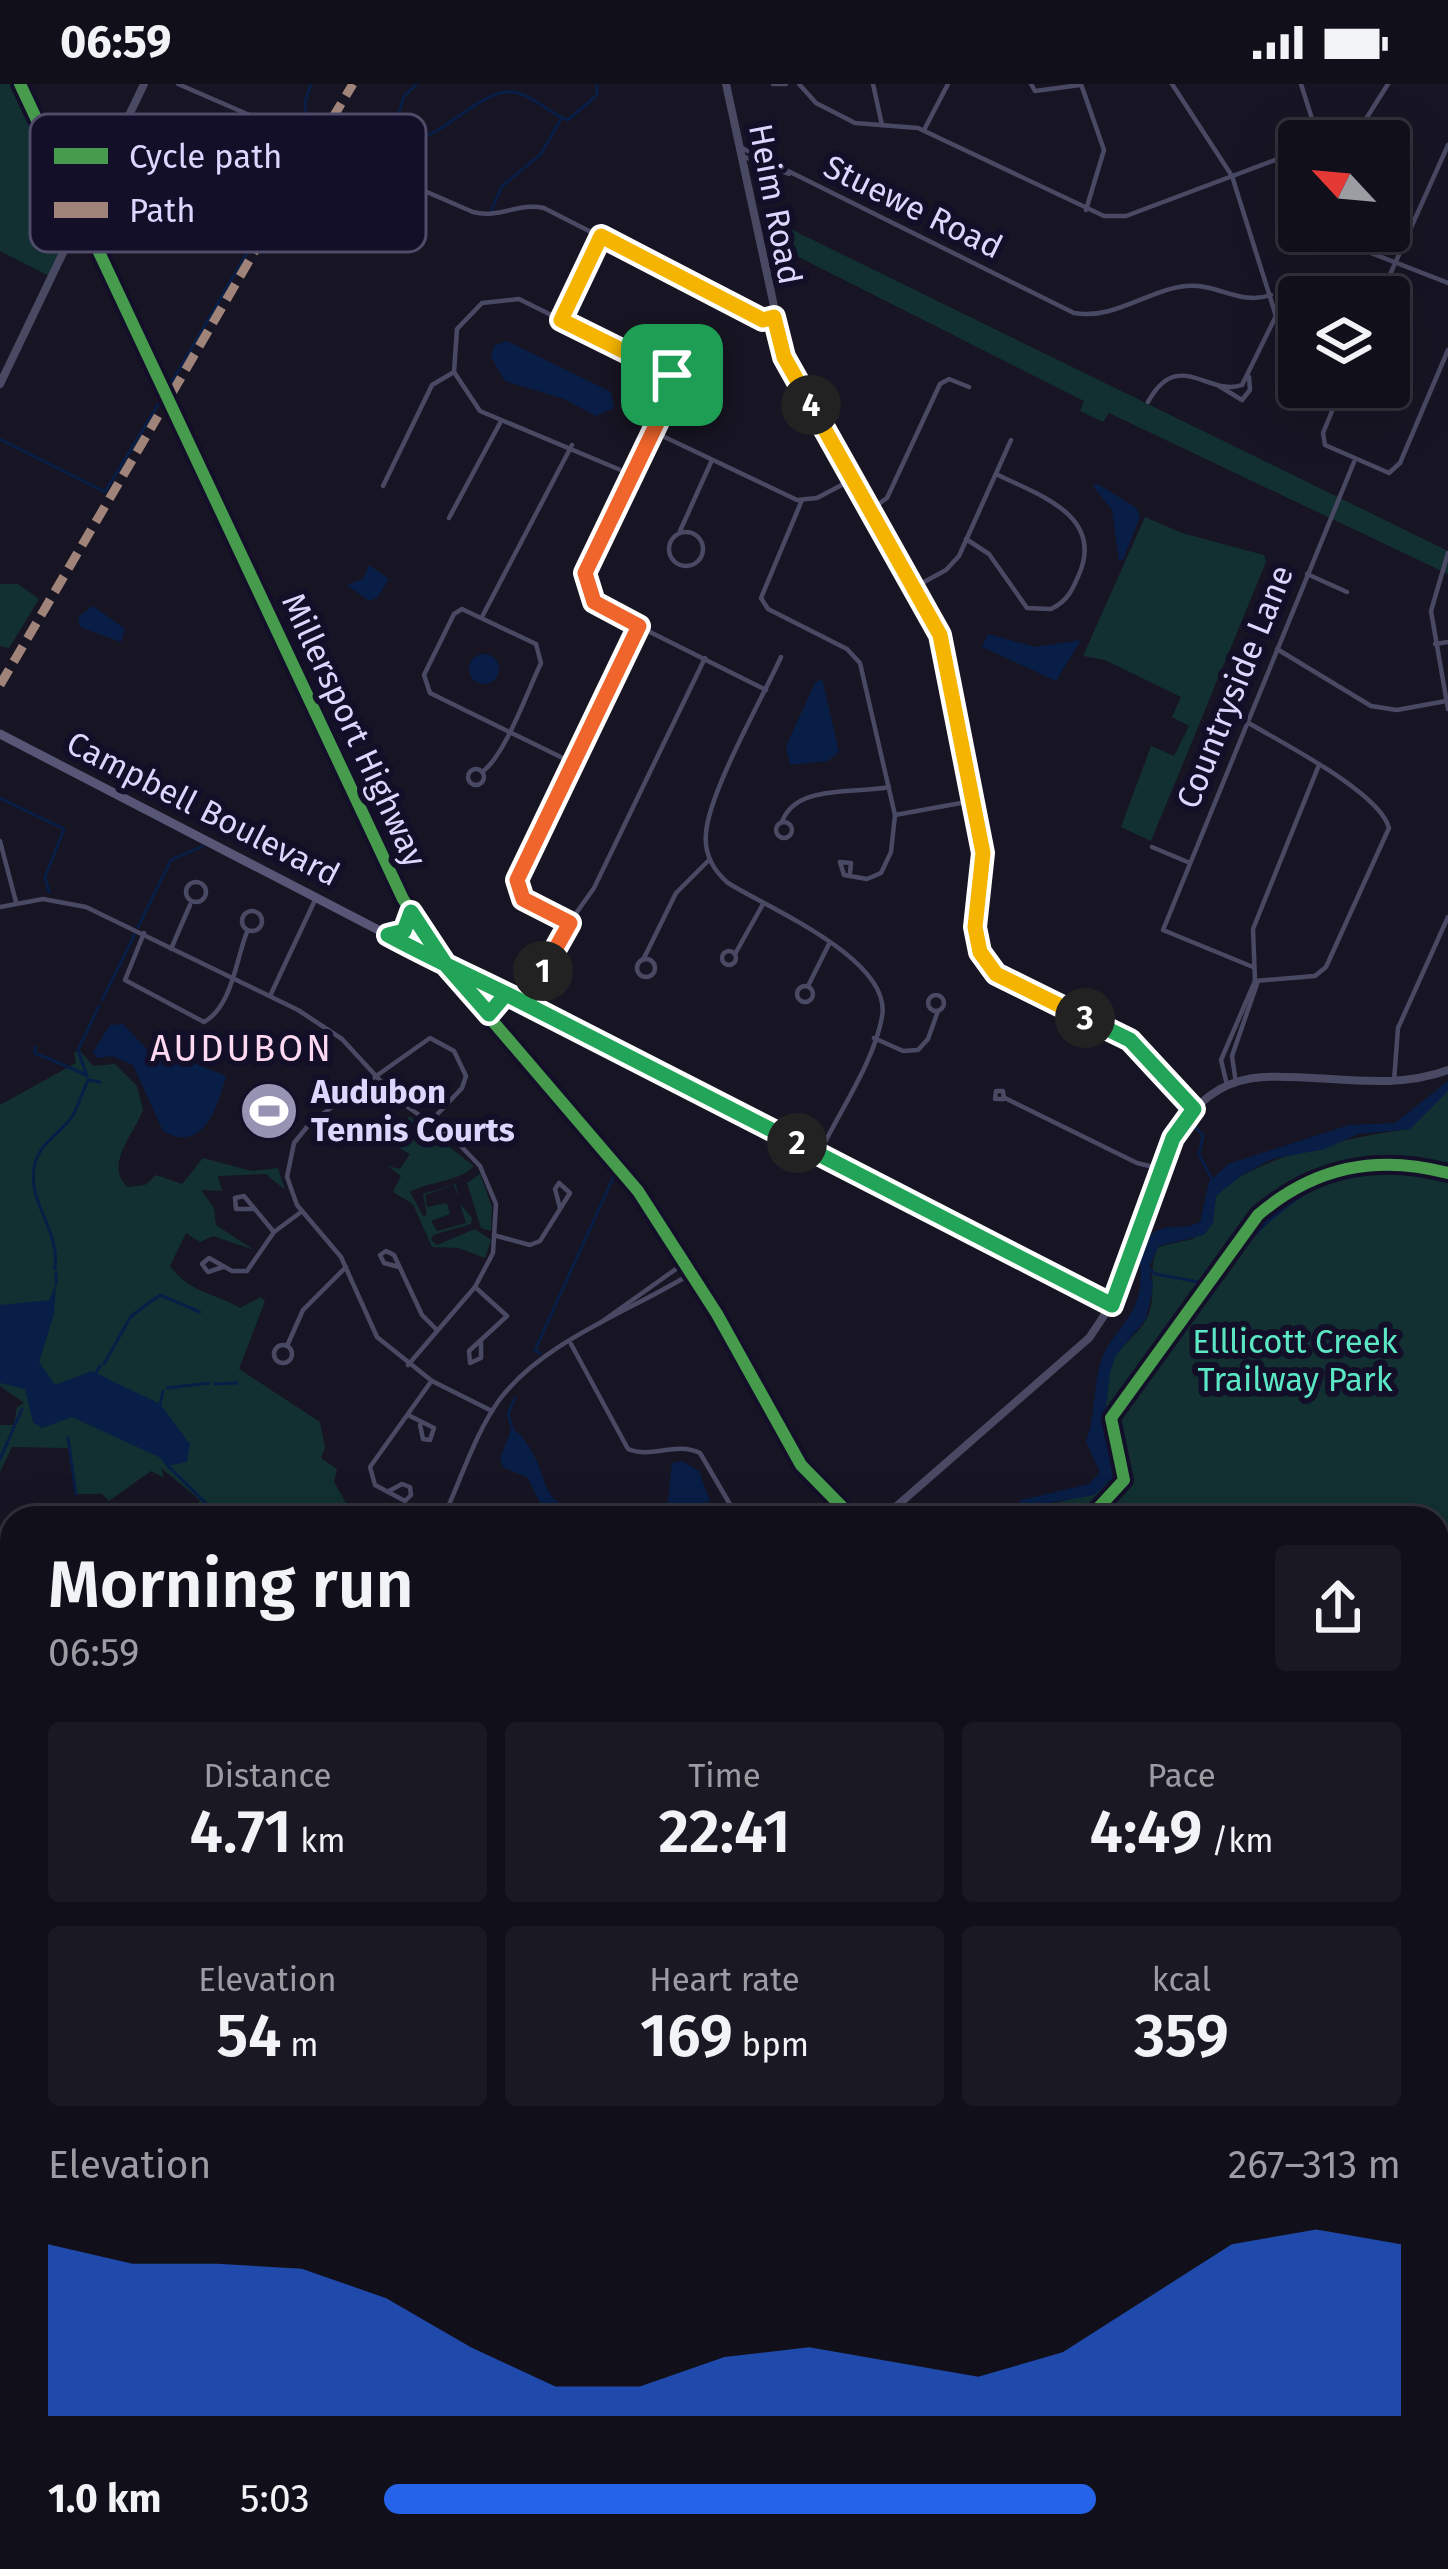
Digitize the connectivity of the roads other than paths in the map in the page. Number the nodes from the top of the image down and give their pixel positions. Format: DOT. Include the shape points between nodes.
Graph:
graph roads {
  1 [pos="20,84"];
  2 [pos="144,84"];
  3 [pos="178,84"];
  4 [pos="726,84"];
  5 [pos="772,84"];
  6 [pos="786,84"];
  7 [pos="800,84"];
  8 [pos="873,84"];
  9 [pos="948,84"];
  10 [pos="1031,84"];
  11 [pos="1082,84"];
  12 [pos="1172,84"];
  13 [pos="1301,84"];
  14 [pos="1388,84"];
  15 [pos="34,114"];
  16 [pos="130,114"];
  17 [pos="247,114"];
  18 [pos="1314,120"];
  19 [pos="1365,120"];
  20 [pos="882,125"];
  21 [pos="924,130"];
  22 [pos="1448,146"];
  23 [pos="741,151"];
  24 [pos="1278,159"];
  25 [pos="1232,176"];
  26 [pos="426,192"];
  27 [pos="1086,210"];
  28 [pos="601,236"];
  29 [pos="63,252"];
  30 [pos="99,252"];
  31 [pos="1373,252"];
  32 [pos="1395,261"];
  33 [pos="1389,276"];
  34 [pos="1448,283"];
  35 [pos="1271,295"];
  36 [pos="774,317"];
  37 [pos="561,320"];
  38 [pos="1448,350"];
  39 [pos="454,372"];
  40 [pos="1249,375"];
  41 [pos="1215,382"];
  42 [pos="0,384"];
  43 [pos="969,387"];
  44 [pos="1148,403"];
  45 [pos="1335,408"];
  46 [pos="500,423"];
  47 [pos="652,431"];
  48 [pos="1011,440"];
  49 [pos="572,445"];
  50 [pos="712,460"];
  51 [pos="1354,462"];
  52 [pos="631,474"];
  53 [pos="996,474"];
  54 [pos="853,479"];
  55 [pos="383,486"];
  56 [pos="802,500"];
  57 [pos="870,510"];
  58 [pos="448,518"];
  59 [pos="679,534"];
  60 [pos="966,539"];
  61 [pos="1448,553"];
  62 [pos="1307,574"];
  63 [pos="913,588"];
  64 [pos="1347,592"];
  65 [pos="483,616"];
  66 [pos="639,626"];
  67 [pos="1448,642"];
  68 [pos="1435,644"];
  69 [pos="1277,649"];
  70 [pos="781,657"];
  71 [pos="705,658"];
  72 [pos="766,690"];
  73 [pos="1447,705"];
  74 [pos="1246,722"];
  75 [pos="508,731"];
  76 [pos="0,734"];
  77 [pos="573,763"];
  78 [pos="1318,765"];
  79 [pos="482,772"];
  80 [pos="889,787"];
  81 [pos="971,801"];
  82 [pos="895,815"];
  83 [pos="782,822"];
  84 [pos="0,841"];
  85 [pos="1152,847"];
  86 [pos="710,859"];
  87 [pos="1190,862"];
  88 [pos="850,873"];
  89 [pos="316,898"];
  90 [pos="16,902"];
  91 [pos="190,904"];
  92 [pos="763,904"];
  93 [pos="0,907"];
  94 [pos="411,912"];
  95 [pos="1448,917"];
  96 [pos="570,923"];
  97 [pos="247,932"];
  98 [pos="144,933"];
  99 [pos="388,935"];
  100 [pos="830,944"];
  101 [pos="171,949"];
  102 [pos="735,953"];
  103 [pos="644,960"];
  104 [pos="446,965"];
  105 [pos="1253,967"];
  106 [pos="232,980"];
  107 [pos="1257,981"];
  108 [pos="808,986"];
  109 [pos="506,994"];
  110 [pos="270,996"];
  111 [pos="527,1004"];
  112 [pos="938,1011"];
  113 [pos="489,1014"];
  114 [pos="874,1038"];
  115 [pos="1448,1070"];
  116 [pos="377,1076"];
  117 [pos="1394,1081"];
  118 [pos="1232,1084"];
  119 [pos="1005,1098"];
  120 [pos="1194,1109"];
  121 [pos="429,1123"];
  122 [pos="819,1154"];
  123 [pos="1162,1169"];
  124 [pos="560,1208"];
  125 [pos="254,1209"];
  126 [pos="301,1212"];
  127 [pos="274,1232"];
  128 [pos="497,1236"];
  129 [pos="223,1267"];
  130 [pos="399,1267"];
  131 [pos="346,1268"];
  132 [pos="689,1268"];
  133 [pos="475,1287"];
  134 [pos="1112,1305"];
  135 [pos="596,1327"];
  136 [pos="437,1330"];
  137 [pos="481,1343"];
  138 [pos="570,1343"];
  139 [pos="286,1346"];
  140 [pos="408,1365"];
  141 [pos="432,1382"];
  142 [pos="492,1411"];
  143 [pos="407,1415"];
  144 [pos="420,1425"];
  145 [pos="389,1491"];
  146 [pos="448,1506"];
  147 [pos="731,1506"];
  148 [pos="841,1506"];
  149 [pos="897,1506"];
  1 -- 15 [label="main road, Millersport Highway"];
  2 -- 16 [label="street"];
  3 -- 17 [label="street"];
  4 -- 23 [label="street, Heim Road"];
  5 -- 6 [label="street"];
  7 -- 20 [label="street" via="822,106"];
  8 -- 20 [label="street"];
  9 -- 21 [label="street"];
  10 -- 11 [label="street" via="1035,91"];
  11 -- 27 [label="street" via="1104,150"];
  12 -- 25 [label="street"];
  13 -- 18 [label="street"];
  14 -- 19 [label="street"];
  20 -- 21 [label="street"];
  21 -- 27 [label="street"];
  22 -- 32 [label="street"];
  23 -- 35 [label="street, Stuewe Road" via="1059,308 1108,312 1191,286 1248,300"];
  23 -- 36 [label="street, Heim Road"];
  24 -- 25 [label="street"];
  25 -- 27 [label="street" via="1126,215"];
  25 -- 35 [label="street"];
  26 -- 28 [label="street" via="493,216 533,205"];
  28 -- 36 [label="street" via="763,320"];
  28 -- 37 [label="street"];
  29 -- 42 [label="street"];
  30 -- 94 [label="main road, Millersport Highway"];
  31 -- 32 [label="street"];
  32 -- 33 [label="street"];
  32 -- 34 [label="street"];
  35 -- 40 [label="street" via="1275,324"];
  36 -- 54 [label="street, Heim Road" via="784,357"];
  37 -- 39 [label="street" via="519,299 482,303 457,329"];
  37 -- 47 [label="street" via="674,375"];
  38 -- 51 [label="street" via="1397,467 1384,474"];
  39 -- 46 [label="street" via="472,403"];
  39 -- 55 [label="street" via="432,385"];
  40 -- 41 [label="street" via="1234,388"];
  40 -- 41 [label="street" via="1242,400"];
  41 -- 44 [label="street" via="1175,377"];
  43 -- 57 [label="street" via="952,379 940,384 887,498"];
  45 -- 51 [label="street" via="1323,441"];
  46 -- 49 [label="street"];
  46 -- 58 [label="street"];
  47 -- 50 [label="street"];
  47 -- 52 [label="street"];
  48 -- 53 [label="street"];
  49 -- 52 [label="street"];
  49 -- 65 [label="street"];
  50 -- 56 [label="street"];
  50 -- 59 [label="street"];
  51 -- 62 [label="street, Countryside Lane"];
  52 -- 66 [label="street" via="585,573 588,593 604,609"];
  53 -- 60 [label="street"];
  53 -- 60 [label="street" via="1077,521 1085,551 1069,596 1051,610 1027,608 989,554"];
  54 -- 56 [label="street"];
  54 -- 57 [label="street, Heim Road"];
  56 -- 80 [label="street" via="761,598 857,658"];
  57 -- 63 [label="street, Heim Road"];
  59 -- 59 [label="street" via="673,558 693,564 702,542"];
  60 -- 63 [label="street" via="946,570"];
  61 -- 68 [label="street" via="1433,592"];
  62 -- 64 [label="street"];
  62 -- 69 [label="street, Countryside Lane"];
  63 -- 81 [label="street, Heim Road" via="940,635"];
  65 -- 75 [label="street" via="540,651"];
  65 -- 75 [label="street" via="454,614 425,685"];
  66 -- 71 [label="street"];
  66 -- 77 [label="street"];
  67 -- 68 [label="street"];
  68 -- 73 [label="street"];
  69 -- 73 [label="street" via="1371,706"];
  69 -- 74 [label="street, Countryside Lane"];
  70 -- 72 [label="street"];
  71 -- 72 [label="street"];
  71 -- 96 [label="street"];
  72 -- 86 [label="street" via="708,821"];
  74 -- 78 [label="street"];
  74 -- 87 [label="street, Countryside Lane"];
  75 -- 77 [label="street"];
  75 -- 79 [label="street"];
  76 -- 89 [label="main road, Campbell Boulevard"];
  77 -- 96 [label="street" via="516,885 523,899"];
  78 -- 105 [label="street" via="1253,929"];
  78 -- 107 [label="street" via="1383,814 1389,831 1326,968"];
  80 -- 82 [label="street"];
  80 -- 83 [label="street" via="807,796"];
  81 -- 82 [label="street"];
  81 -- 120 [label="street, Heim Road" via="983,853 975,927 986,963 1130,1040"];
  82 -- 88 [label="street" via="885,868 867,879"];
  84 -- 90 [label="street"];
  85 -- 87 [label="street"];
  86 -- 92 [label="street" via="728,884"];
  86 -- 103 [label="street" via="676,893"];
  87 -- 105 [label="street, Countryside Lane" via="1163,930"];
  89 -- 99 [label="main road, Campbell Boulevard"];
  89 -- 110 [label="street"];
  90 -- 93 [label="street"];
  90 -- 98 [label="street" via="73,903"];
  91 -- 101 [label="street"];
  92 -- 100 [label="street"];
  92 -- 102 [label="street"];
  94 -- 99 [label="main road" via="404,931"];
  94 -- 104 [label="main road, Millersport Highway"];
  95 -- 117 [label="street" via="1398,1028"];
  96 -- 111 [label="street"];
  97 -- 106 [label="street"];
  98 -- 101 [label="street"];
  98 -- 106 [label="street" via="124,976 154,999 206,1022"];
  99 -- 104 [label="main road, Campbell Boulevard"];
  100 -- 108 [label="street"];
  100 -- 114 [label="street" via="877,981 884,1011"];
  101 -- 106 [label="street"];
  104 -- 109 [label="street"];
  104 -- 113 [label="main road, Millersport Highway"];
  105 -- 107 [label="street"];
  106 -- 110 [label="street"];
  107 -- 118 [label="street" via="1232,1056"];
  109 -- 111 [label="street"];
  109 -- 113 [label="street"];
  110 -- 116 [label="street" via="328,1029"];
  111 -- 122 [label="street"];
  112 -- 114 [label="street" via="917,1050"];
  113 -- 132 [label="main road, Millersport Highway" via="638,1191"];
  114 -- 122 [label="street"];
  115 -- 117 [label="street"];
  116 -- 121 [label="street"];
  116 -- 121 [label="street" via="425,1039 451,1047 465,1080"];
  116 -- 126 [label="street" via="294,1143 286,1177"];
  117 -- 118 [label="street" via="1263,1077"];
  118 -- 120 [label="street"];
  119 -- 123 [label="street"];
  120 -- 123 [label="street"];
  121 -- 128 [label="street" via="462,1146 489,1180"];
  122 -- 134 [label="street"];
  123 -- 134 [label="street"];
  124 -- 128 [label="street" via="537,1244"];
  125 -- 127 [label="street"];
  126 -- 127 [label="street"];
  126 -- 131 [label="street"];
  127 -- 129 [label="street" via="249,1269"];
  128 -- 133 [label="street"];
  130 -- 136 [label="street"];
  131 -- 139 [label="street" via="308,1303"];
  131 -- 140 [label="street" via="377,1337"];
  132 -- 135 [label="street"];
  132 -- 135 [label="street"];
  132 -- 148 [label="main road, Millersport Highway" via="801,1465"];
  133 -- 136 [label="street"];
  133 -- 137 [label="street" via="507,1316"];
  134 -- 149 [label="street" via="1089,1338"];
  135 -- 138 [label="street"];
  136 -- 140 [label="street"];
  138 -- 142 [label="street" via="520,1378"];
  138 -- 147 [label="street" via="628,1449 700,1453"];
  140 -- 141 [label="street"];
  141 -- 142 [label="street"];
  141 -- 143 [label="street"];
  142 -- 146 [label="street"];
  143 -- 144 [label="street"];
  143 -- 145 [label="street" via="370,1467 370,1480"];
}
